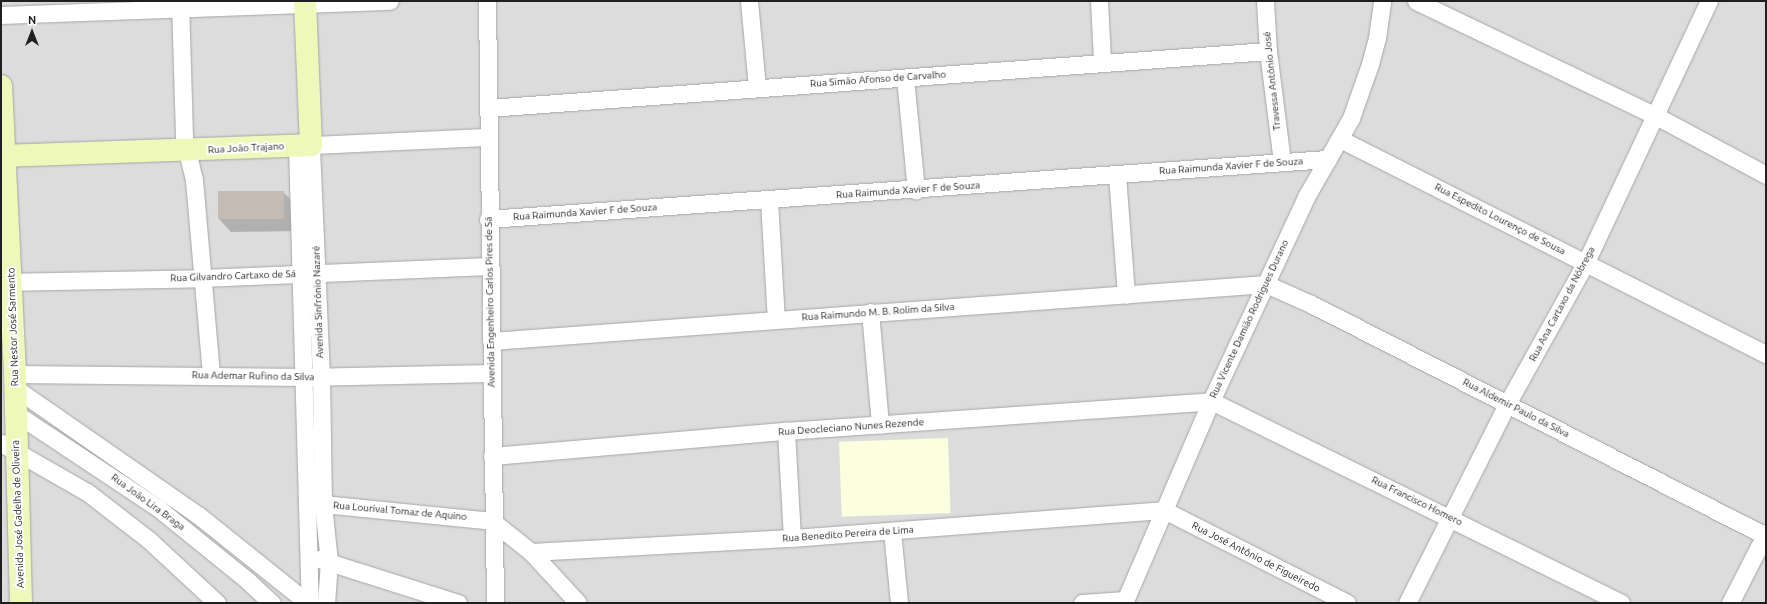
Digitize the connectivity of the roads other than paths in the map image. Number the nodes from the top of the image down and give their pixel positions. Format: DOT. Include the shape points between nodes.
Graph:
graph roads {
  1 [pos="390,1"];
  2 [pos="487,1"];
  3 [pos="749,1"];
  4 [pos="1099,1"];
  5 [pos="1265,1"];
  6 [pos="1382,1"];
  7 [pos="1416,1"];
  8 [pos="1709,1"];
  9 [pos="298,3"];
  10 [pos="180,5"];
  11 [pos="1,15"];
  12 [pos="1268,51"];
  13 [pos="1102,61"];
  14 [pos="906,78"];
  15 [pos="1,86"];
  16 [pos="757,88"];
  17 [pos="488,108"];
  18 [pos="1656,116"];
  19 [pos="488,136"];
  20 [pos="1340,140"];
  21 [pos="304,145"];
  22 [pos="189,151"];
  23 [pos="3,156"];
  24 [pos="1328,159"];
  25 [pos="1282,162"];
  26 [pos="1766,174"];
  27 [pos="1117,175"];
  28 [pos="916,190"];
  29 [pos="769,200"];
  30 [pos="488,219"];
  31 [pos="1586,262"];
  32 [pos="489,266"];
  33 [pos="309,273"];
  34 [pos="202,278"];
  35 [pos="6,282"];
  36 [pos="1266,284"];
  37 [pos="1126,295"];
  38 [pos="870,312"];
  39 [pos="776,320"];
  40 [pos="491,341"];
  41 [pos="1766,354"];
  42 [pos="491,373"];
  43 [pos="211,376"];
  44 [pos="304,377"];
  45 [pos="321,377"];
  46 [pos="15,381"];
  47 [pos="1211,401"];
  48 [pos="1507,404"];
  49 [pos="15,419"];
  50 [pos="880,425"];
  51 [pos="786,431"];
  52 [pos="8,446"];
  53 [pos="492,456"];
  54 [pos="316,503"];
  55 [pos="1164,510"];
  56 [pos="1450,518"];
  57 [pos="492,521"];
  58 [pos="892,531"];
  59 [pos="1766,535"];
  60 [pos="792,538"];
  61 [pos="531,552"];
  62 [pos="311,557"];
  63 [pos="328,562"];
  64 [pos="1125,601"];
  65 [pos="21,603"];
  66 [pos="217,603"];
  67 [pos="272,603"];
  68 [pos="309,603"];
  69 [pos="326,603"];
  70 [pos="458,603"];
  71 [pos="495,603"];
  72 [pos="578,603"];
  73 [pos="899,603"];
  74 [pos="1082,603"];
  75 [pos="1347,603"];
  76 [pos="1407,603"];
  77 [pos="1621,603"];
  78 [pos="1730,603"];
  1 -- 9 [label="street"];
  2 -- 17 [label="street, Avenida Engenheiro Carlos Pires de Sá"];
  3 -- 16 [label="street"];
  4 -- 13 [label="street"];
  5 -- 12 [label="street, Travessa Antônio José"];
  6 -- 20 [label="street, Rua Vicente Damião Rodrigues Durano" via="1377,38 1361,93"];
  7 -- 18 [label="street"];
  8 -- 18 [label="street, Rua Ana Cartaxo da Nóbrega"];
  9 -- 10 [label="street"];
  9 -- 21 [label="main road, Avenida Sinfrônio Nazaré"];
  10 -- 11 [label="street"];
  10 -- 22 [label="street" via="184,138"];
  12 -- 13 [label="street, Rua Simão Afonso de Carvalho"];
  12 -- 25 [label="street, Travessa Antônio José"];
  13 -- 14 [label="street, Rua Simão Afonso de Carvalho"];
  14 -- 16 [label="street, Rua Simão Afonso de Carvalho"];
  14 -- 28 [label="street"];
  15 -- 23 [label="main road, Rua Nestor José Sarmento"];
  16 -- 17 [label="street, Rua Simão Afonso de Carvalho"];
  17 -- 19 [label="street, Avenida Engenheiro Carlos Pires de Sá"];
  18 -- 26 [label="street"];
  18 -- 31 [label="street, Rua Ana Cartaxo da Nóbrega"];
  19 -- 21 [label="street, Rua João Trajano"];
  19 -- 30 [label="street, Avenida Engenheiro Carlos Pires de Sá"];
  20 -- 24 [label="street, Rua Vicente Damião Rodrigues Durano"];
  20 -- 31 [label="street, Rua Espedito Lourenço de Sousa"];
  21 -- 22 [label="main road, Rua João Trajano"];
  21 -- 33 [label="street, Avenida Sinfrônio Nazaré"];
  22 -- 23 [label="main road, Rua João Trajano"];
  22 -- 34 [label="street" via="194,180"];
  23 -- 35 [label="main road, Rua Nestor José Sarmento"];
  24 -- 25 [label="street, Rua Raimunda Xavier F de Souza"];
  24 -- 36 [label="street, Rua Vicente Damião Rodrigues Durano" via="1306,197"];
  25 -- 27 [label="street, Rua Raimunda Xavier F de Souza"];
  27 -- 28 [label="street, Rua Raimunda Xavier F de Souza"];
  27 -- 37 [label="street"];
  28 -- 29 [label="street, Rua Raimunda Xavier F de Souza"];
  29 -- 30 [label="street, Rua Raimunda Xavier F de Souza"];
  29 -- 39 [label="street"];
  30 -- 32 [label="street, Avenida Engenheiro Carlos Pires de Sá"];
  31 -- 41 [label="street, Rua Espedito Lourenço de Sousa"];
  31 -- 48 [label="street, Rua Ana Cartaxo da Nóbrega"];
  32 -- 33 [label="street, Rua Gilvandro Cartaxo de Sá"];
  32 -- 40 [label="street, Avenida Engenheiro Carlos Pires de Sá"];
  33 -- 34 [label="street, Rua Gilvandro Cartaxo de Sá"];
  33 -- 44 [label="street, Avenida Sinfrônio Nazaré"];
  33 -- 45 [label="street, Avenida Sinfrônio Nazaré"];
  34 -- 35 [label="street, Rua Gilvandro Cartaxo de Sá"];
  34 -- 43 [label="street"];
  35 -- 46 [label="main road, Rua Nestor José Sarmento"];
  36 -- 37 [label="street, Rua Raimundo M. B. Rolim da Silva"];
  36 -- 47 [label="street, Rua Vicente Damião Rodrigues Durano"];
  36 -- 48 [label="street, Rua Aldemir Paulo da Silva" via="1311,304"];
  37 -- 38 [label="street, Rua Raimundo M. B. Rolim da Silva"];
  38 -- 39 [label="street, Rua Raimundo M. B. Rolim da Silva"];
  38 -- 50 [label="street"];
  39 -- 40 [label="street, Rua Raimundo M. B. Rolim da Silva"];
  40 -- 42 [label="street, Avenida Engenheiro Carlos Pires de Sá"];
  42 -- 45 [label="street, Rua Ademar Rufino da Silva"];
  42 -- 53 [label="street, Avenida Engenheiro Carlos Pires de Sá"];
  43 -- 44 [label="street, Rua Ademar Rufino da Silva"];
  43 -- 46 [label="street, Rua Ademar Rufino da Silva"];
  44 -- 45 [label="street, Rua Ademar Rufino da Silva"];
  44 -- 54 [label="street, Avenida Sinfrônio Nazaré"];
  45 -- 54 [label="street, Avenida Sinfrônio Nazaré"];
  46 -- 49 [label="main road, Rua Nestor José Sarmento"];
  46 -- 68 [label="street" via="198,515"];
  47 -- 50 [label="street, Rua Deocleciano Nunes Rezende"];
  47 -- 55 [label="street, Rua Vicente Damião Rodrigues Durano"];
  47 -- 56 [label="street, Rua Francisco Homero"];
  48 -- 56 [label="street, Rua Ana Cartaxo da Nóbrega"];
  48 -- 59 [label="street, Rua Aldemir Paulo da Silva"];
  49 -- 52 [label="main road, Avenida José Gadelha de Oliveira"];
  49 -- 67 [label="street, Rua João Lira Braga" via="158,508"];
  50 -- 51 [label="street, Rua Deocleciano Nunes Rezende"];
  51 -- 53 [label="street, Rua Deocleciano Nunes Rezende"];
  51 -- 60 [label="street"];
  52 -- 65 [label="main road, Avenida José Gadelha de Oliveira"];
  52 -- 66 [label="street" via="87,492 149,540"];
  53 -- 57 [label="street, Avenida Engenheiro Carlos Pires de Sá"];
  54 -- 57 [label="street, Rua Lourival Tomaz de Aquino"];
  54 -- 62 [label="street, Avenida Sinfrônio Nazaré"];
  54 -- 63 [label="street, Avenida Sinfrônio Nazaré"];
  55 -- 58 [label="street, Rua Benedito Pereira de Lima"];
  55 -- 64 [label="street, Rua Vicente Damião Rodrigues Durano"];
  55 -- 75 [label="street, Rua José Antônio de Figueiredo"];
  56 -- 76 [label="street, Rua Ana Cartaxo da Nóbrega"];
  56 -- 77 [label="street, Rua Francisco Homero"];
  57 -- 61 [label="street"];
  57 -- 71 [label="street, Avenida Engenheiro Carlos Pires de Sá"];
  58 -- 60 [label="street, Rua Benedito Pereira de Lima"];
  58 -- 73 [label="street"];
  59 -- 78 [label="street"];
  60 -- 61 [label="street, Rua Benedito Pereira de Lima"];
  61 -- 72 [label="street"];
  62 -- 63 [label="street"];
  62 -- 68 [label="street, Avenida Sinfrônio Nazaré"];
  63 -- 69 [label="street, Avenida Sinfrônio Nazaré"];
  63 -- 70 [label="street"];
  64 -- 74 [label="street"];
}
